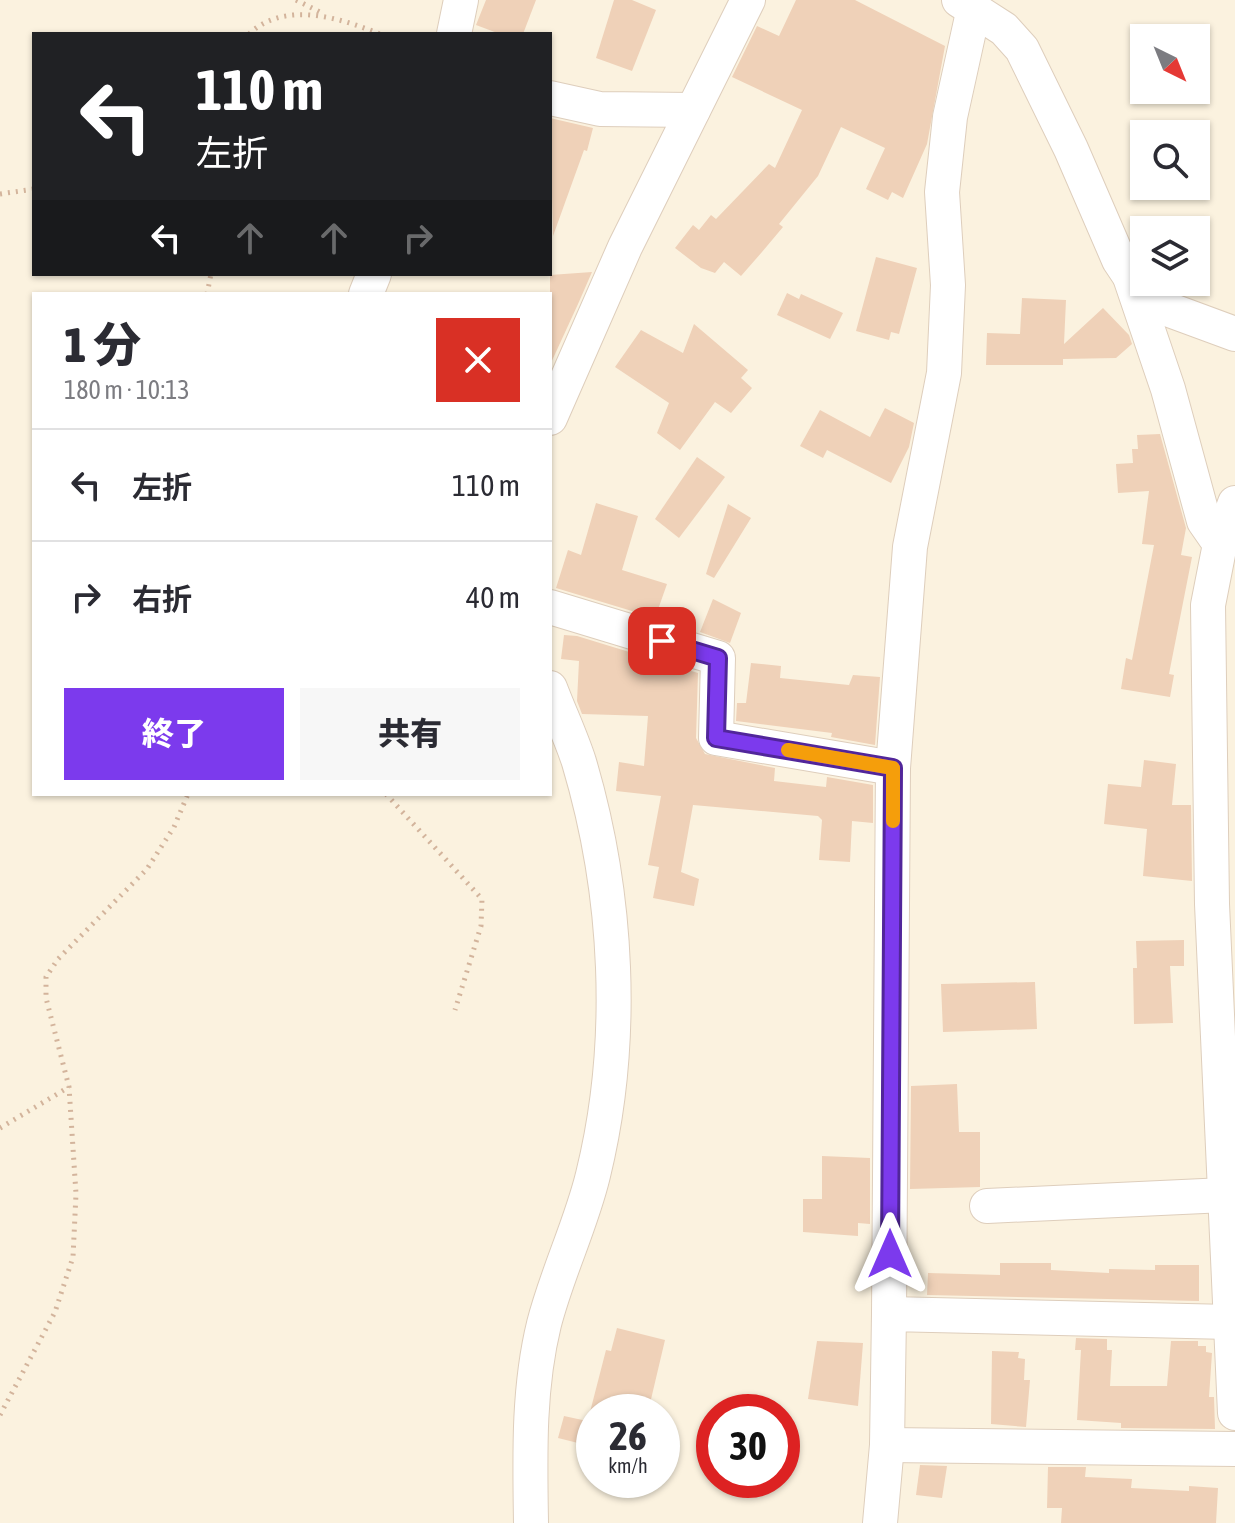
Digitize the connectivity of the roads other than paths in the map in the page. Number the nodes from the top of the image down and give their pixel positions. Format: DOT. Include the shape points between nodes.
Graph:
graph roads {
  1 [pos="461,0"];
  2 [pos="748,0"];
  3 [pos="966,4"];
  4 [pos="454,32"];
  5 [pos="552,98"];
  6 [pos="693,110"];
  7 [pos="1129,276"];
  8 [pos="1235,334"];
  9 [pos="553,402"];
  10 [pos="1235,503"];
  11 [pos="1220,544"];
  12 [pos="552,608"];
  13 [pos="552,693"];
  14 [pos="893,768"];
  15 [pos="1228,1063"];
  16 [pos="1228,1182"];
  17 [pos="987,1206"];
  18 [pos="889,1314"];
  19 [pos="1230,1322"];
  20 [pos="1235,1413"];
  21 [pos="887,1445"];
  22 [pos="1235,1449"];
  23 [pos="531,1523"];
  24 [pos="880,1523"];
  1 -- 4 [label="street"];
  2 -- 6 [label="street"];
  3 -- 7 [label="street" via="1004,29 1022,49"];
  3 -- 14 [label="street" via="942,192 948,285 944,373 910,547"];
  5 -- 6 [label="street" via="600,109"];
  6 -- 9 [label="street"];
  7 -- 8 [label="street" via="1159,306"];
  7 -- 11 [label="street" via="1168,389 1204,521"];
  10 -- 11 [label="street"];
  11 -- 15 [label="street" via="1208,605 1208,689"];
  12 -- 14 [label="street" via="718,658 716,738"];
  13 -- 23 [label="street" via="579,761 602,871 614,981 614,1049 593,1174 544,1324 535,1372"];
  14 -- 18 [label="street"];
  15 -- 16 [label="street"];
  16 -- 17 [label="street"];
  16 -- 19 [label="street"];
  18 -- 19 [label="street"];
  18 -- 21 [label="street"];
  19 -- 20 [label="street"];
  21 -- 22 [label="street"];
  21 -- 24 [label="street"];
}
